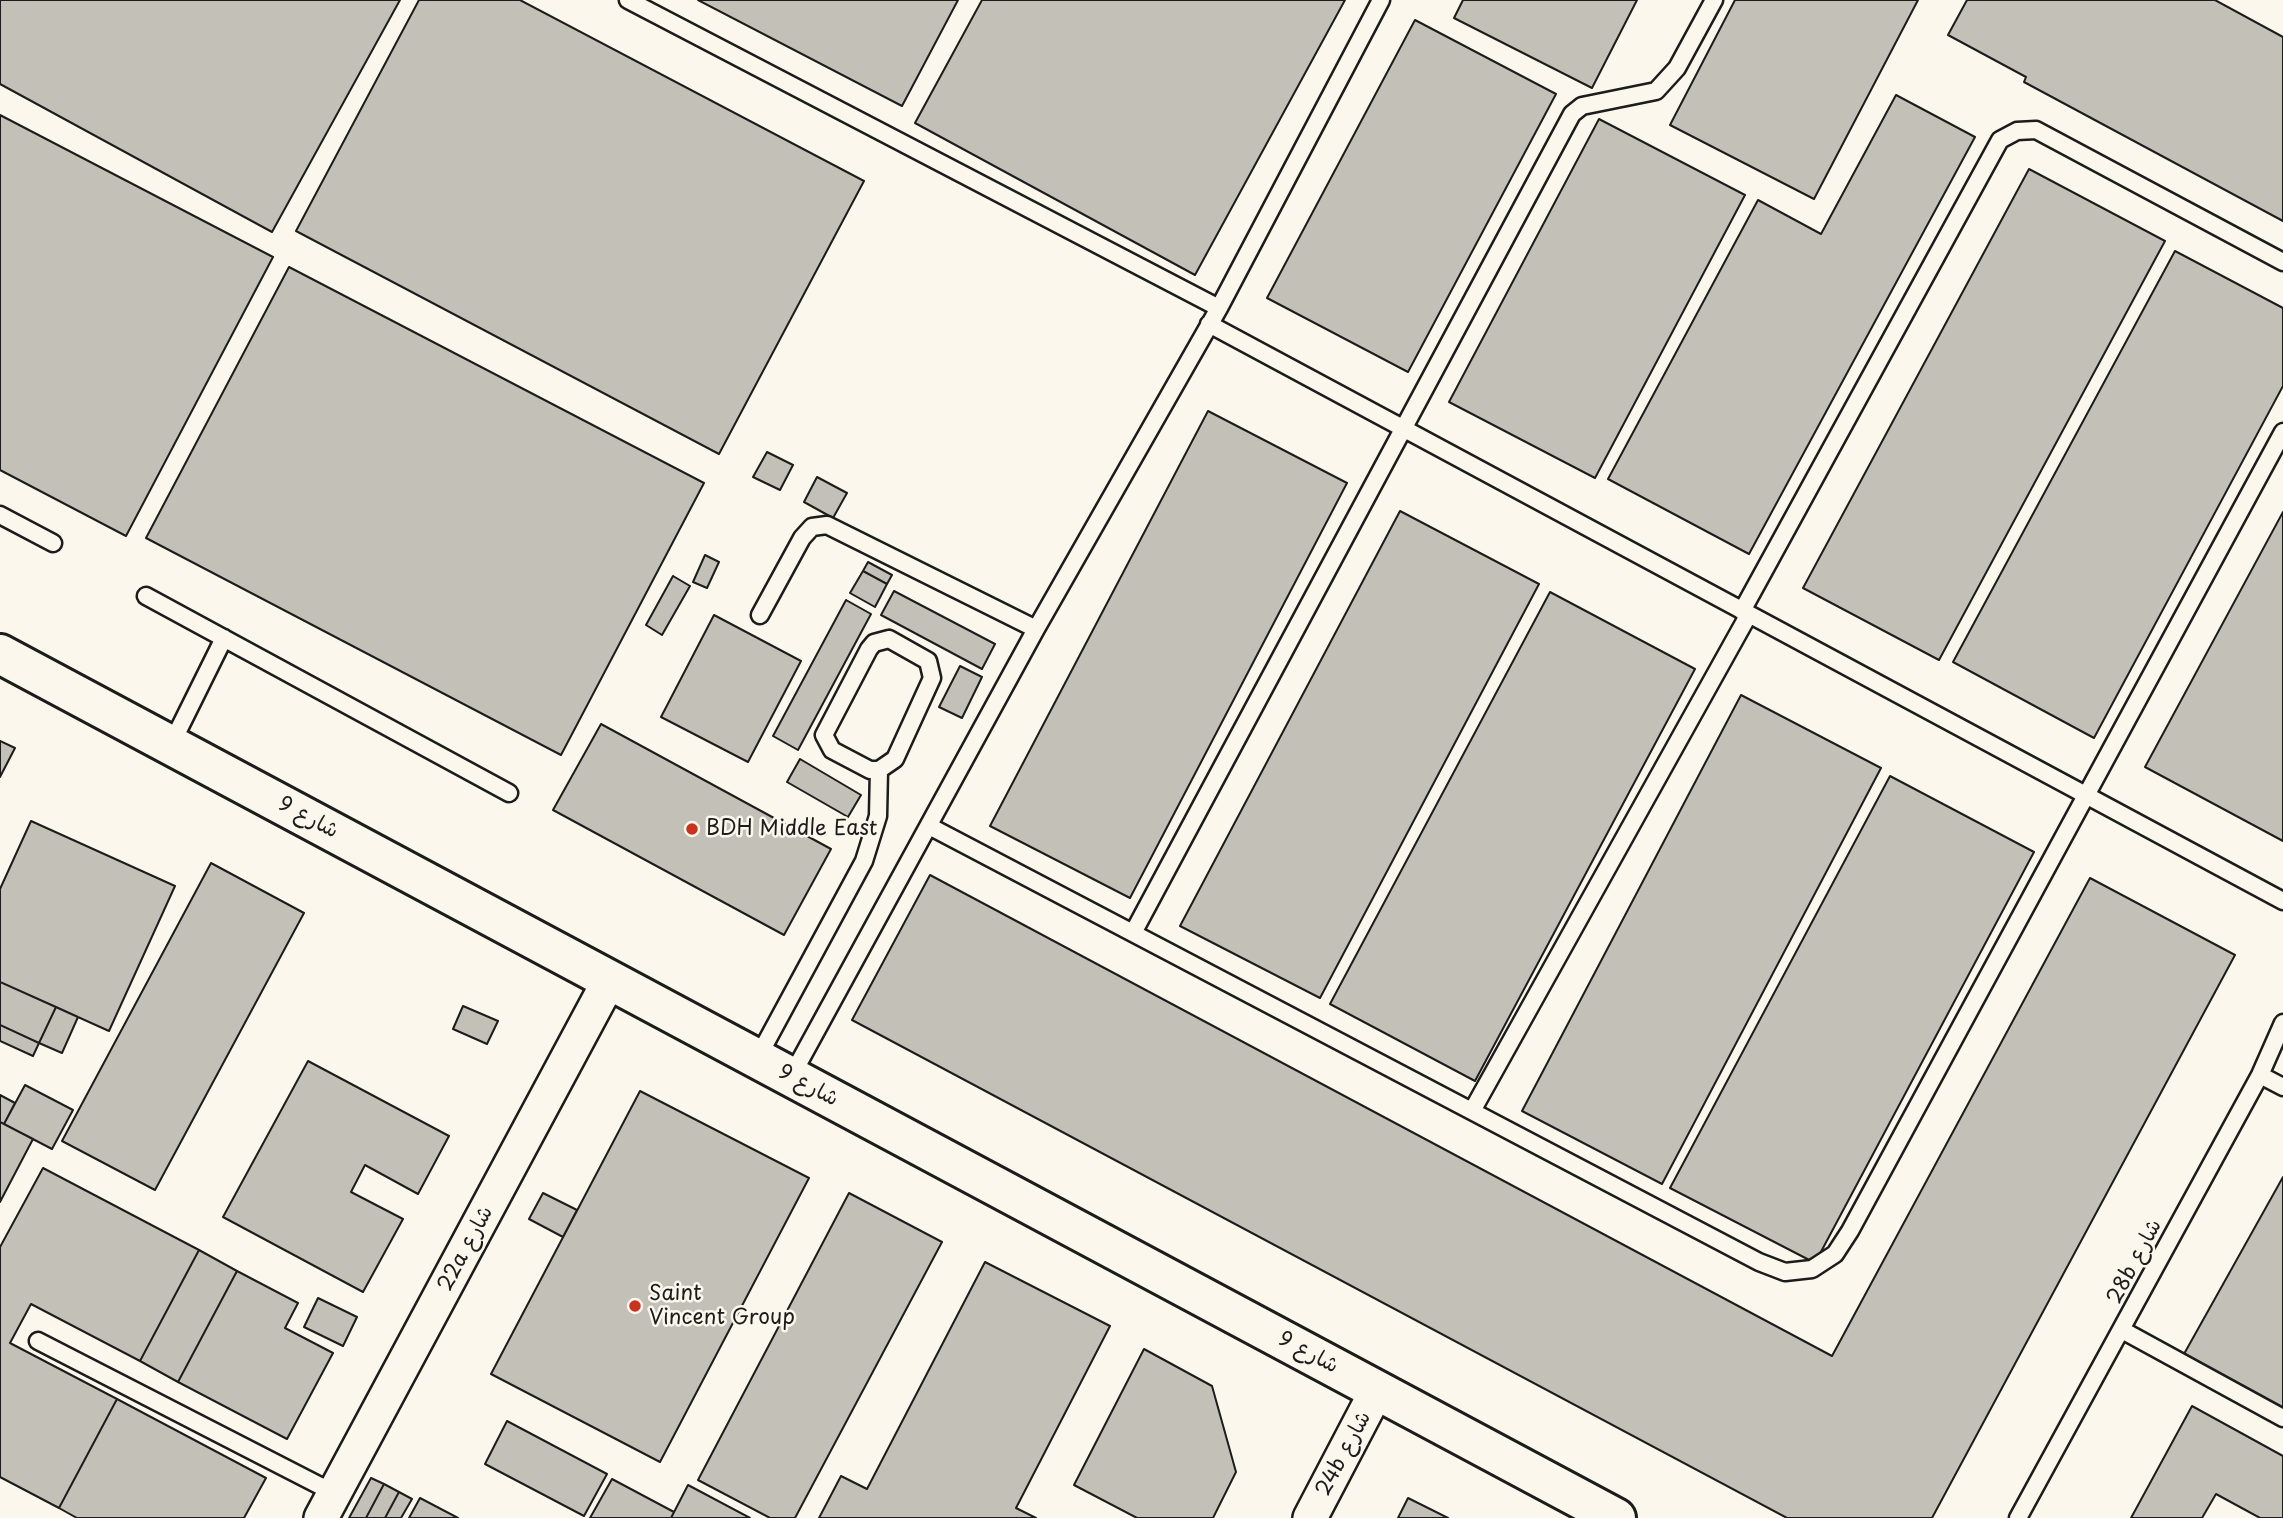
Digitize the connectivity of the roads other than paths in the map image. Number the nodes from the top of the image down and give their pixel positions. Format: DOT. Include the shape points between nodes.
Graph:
graph roads {
  1 [pos="628,0"];
  2 [pos="1381,0"];
  3 [pos="1714,0"];
  4 [pos="2283,262"];
  5 [pos="1219,308"];
  6 [pos="1209,324"];
  7 [pos="1404,428"];
  8 [pos="2283,432"];
  9 [pos="0,515"];
  10 [pos="54,543"];
  11 [pos="146,596"];
  12 [pos="1745,612"];
  13 [pos="760,615"];
  14 [pos="1036,629"];
  15 [pos="225,639"];
  16 [pos="0,654"];
  17 [pos="171,745"];
  18 [pos="879,769"];
  19 [pos="509,793"];
  20 [pos="2087,796"];
  21 [pos="929,826"];
  22 [pos="2283,901"];
  23 [pos="1133,933"];
  24 [pos="610,979"];
  25 [pos="2283,1025"];
  26 [pos="757,1059"];
  27 [pos="2260,1075"];
  28 [pos="791,1077"];
  29 [pos="2283,1087"];
  30 [pos="1472,1111"];
  31 [pos="2122,1330"];
  32 [pos="38,1341"];
  33 [pos="1377,1390"];
  34 [pos="2283,1418"];
  35 [pos="328,1506"];
  36 [pos="1310,1518"];
  37 [pos="1616,1518"];
  38 [pos="2018,1518"];
  1 -- 5 [label="lane"];
  2 -- 5 [label="lane"];
  3 -- 7 [label="lane" via="1677,68 1656,90 1582,106 1572,114"];
  4 -- 12 [label="lane" via="2036,130 2017,131 2000,140"];
  5 -- 6 [label="lane"];
  6 -- 7 [label="lane"];
  6 -- 14 [label="lane"];
  7 -- 12 [label="lane"];
  7 -- 23 [label="lane"];
  8 -- 20 [label="lane"];
  9 -- 10 [label="lane"];
  11 -- 15 [label="lane"];
  12 -- 20 [label="lane"];
  12 -- 30 [label="lane"];
  13 -- 14 [label="lane" via="802,538 812,527 827,525"];
  14 -- 21 [label="lane"];
  15 -- 17 [label="lane"];
  15 -- 19 [label="lane"];
  16 -- 17 [label="street, شارع 9"];
  17 -- 24 [label="street, شارع 9"];
  18 -- 18 [label="lane" via="895,759 932,678 928,661 889,639 869,649 824,735 832,750 861,767"];
  18 -- 26 [label="lane" via="878,816 864,861"];
  20 -- 22 [label="lane"];
  20 -- 30 [label="lane" via="1850,1231 1835,1254 1812,1269 1784,1272 1759,1262"];
  21 -- 23 [label="lane"];
  21 -- 28 [label="lane"];
  23 -- 30 [label="lane"];
  24 -- 26 [label="street, شارع 9"];
  24 -- 35 [label="street, 22a شارع"];
  25 -- 27 [label="lane, 28b شارع"];
  26 -- 28 [label="street, شارع 9"];
  27 -- 29 [label="lane"];
  27 -- 31 [label="lane, 28b شارع"];
  28 -- 33 [label="street, شارع 9"];
  31 -- 34 [label="lane"];
  31 -- 38 [label="lane, 28b شارع"];
  32 -- 35 [label="lane"];
  33 -- 36 [label="street, 24b شارع"];
  33 -- 37 [label="street, شارع 9"];
}
